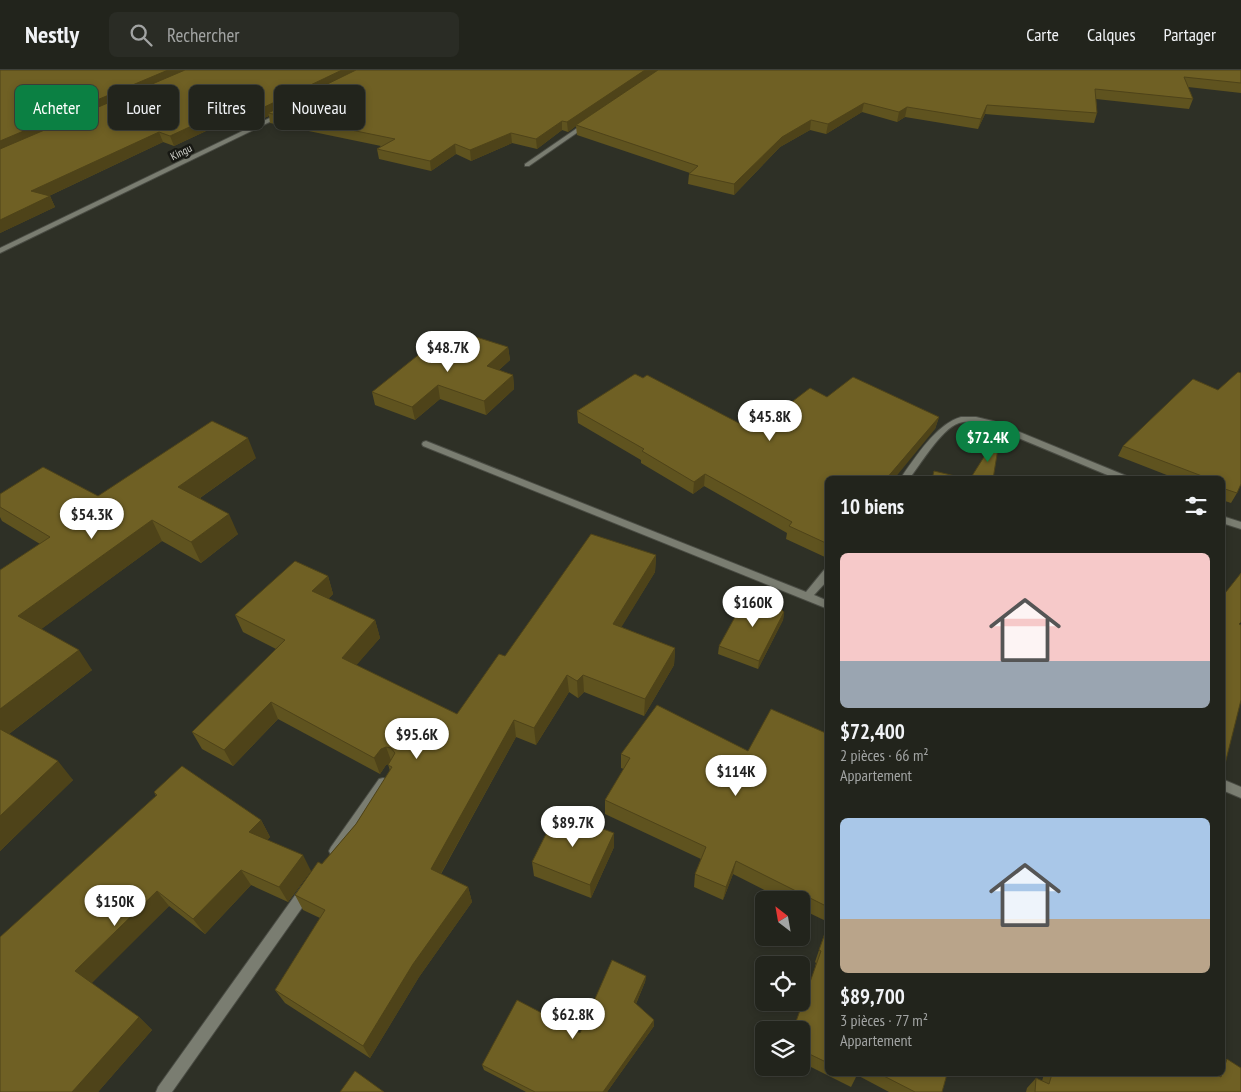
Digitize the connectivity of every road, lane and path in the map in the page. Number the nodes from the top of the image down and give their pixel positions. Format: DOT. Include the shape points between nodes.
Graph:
graph roads {
  1 [pos="274,118"];
  2 [pos="592,120"];
  3 [pos="526,165"];
  4 [pos="0,251"];
  5 [pos="426,444"];
  6 [pos="907,476"];
  7 [pos="1119,476"];
  8 [pos="1225,519"];
  9 [pos="1241,526"];
  10 [pos="825,576"];
  11 [pos="808,596"];
  12 [pos="825,604"];
  13 [pos="392,770"];
  14 [pos="1225,785"];
  15 [pos="1241,793"];
  16 [pos="329,859"];
  17 [pos="312,883"];
  18 [pos="164,1092"];
  1 -- 4 [label="street, Kingu"];
  2 -- 3 [label="street"];
  5 -- 11 [label="street"];
  6 -- 7 [label="street" via="953,422 970,419 990,423"];
  8 -- 9 [label="street"];
  10 -- 11 [label="street"];
  11 -- 12 [label="street"];
  13 -- 16 [label="street"];
  14 -- 15 [label="street"];
  17 -- 18 [label="street"];
}
